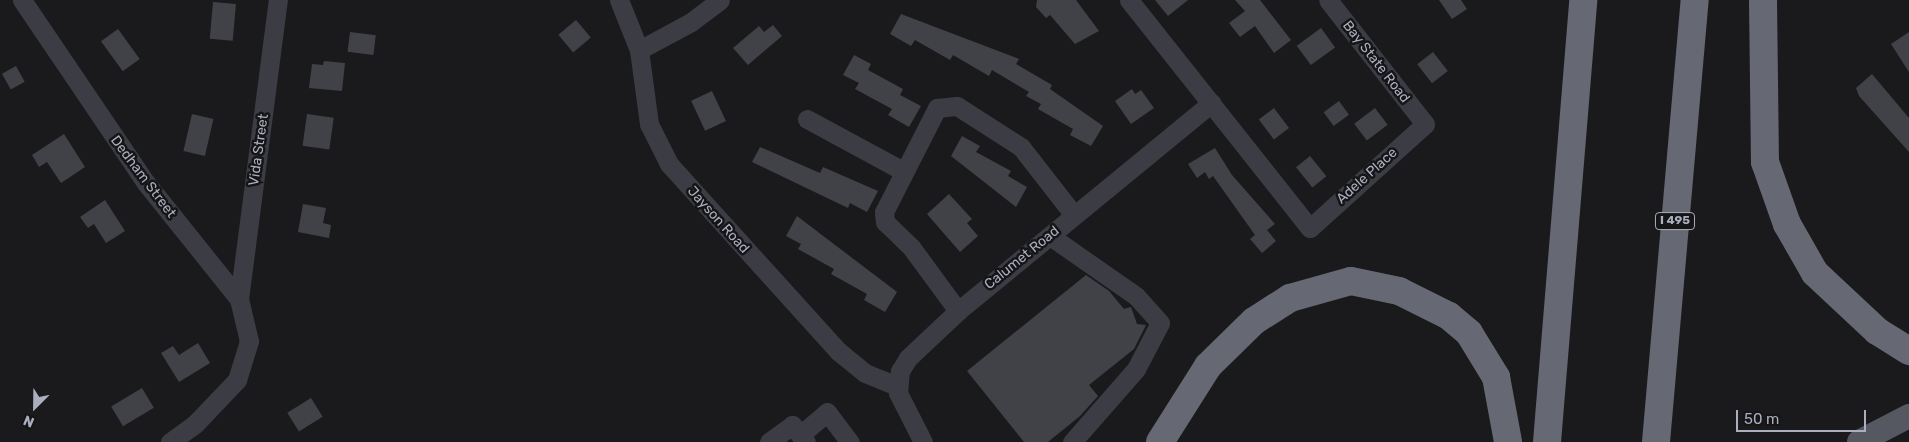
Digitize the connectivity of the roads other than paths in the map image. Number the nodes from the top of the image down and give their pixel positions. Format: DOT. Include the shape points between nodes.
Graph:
graph roads {
  1 [pos="22,0"];
  2 [pos="278,0"];
  3 [pos="619,0"];
  4 [pos="720,0"];
  5 [pos="1129,0"];
  6 [pos="1328,0"];
  7 [pos="1583,0"];
  8 [pos="1696,0"];
  9 [pos="1763,0"];
  10 [pos="639,50"];
  11 [pos="1211,103"];
  12 [pos="807,118"];
  13 [pos="1425,124"];
  14 [pos="903,171"];
  15 [pos="1074,216"];
  16 [pos="1050,236"];
  17 [pos="239,300"];
  18 [pos="958,311"];
  19 [pos="1909,352"];
  20 [pos="897,386"];
  21 [pos="1909,416"];
  22 [pos="803,438"];
  23 [pos="170,442"];
  24 [pos="769,442"];
  25 [pos="850,442"];
  26 [pos="923,442"];
  27 [pos="1072,442"];
  28 [pos="1160,442"];
  29 [pos="1508,442"];
  30 [pos="1547,442"];
  31 [pos="1656,442"];
  32 [pos="1859,442"];
  1 -- 17 [label="street, Dedham Street" via="146,183"];
  2 -- 17 [label="street, Vida Street"];
  3 -- 10 [label="street, Jayson Road"];
  4 -- 10 [label="street" via="691,22"];
  5 -- 11 [label="street"];
  6 -- 13 [label="street, Bay State Road"];
  7 -- 30 [label="highway"];
  8 -- 31 [label="highway, I 495"];
  9 -- 19 [label="highway" via="1764,162 1787,224 1815,273 1877,331"];
  10 -- 20 [label="street, Jayson Road" via="649,124 675,171 846,360 874,379"];
  11 -- 13 [label="street, Adele Place" via="1310,228"];
  11 -- 15 [label="street, Calumet Road"];
  12 -- 14 [label="street"];
  14 -- 15 [label="street" via="937,108 944,104 957,106 1022,147"];
  14 -- 18 [label="street" via="884,212 885,222 911,247"];
  15 -- 16 [label="street, Calumet Road"];
  16 -- 18 [label="street, Calumet Road"];
  16 -- 27 [label="street" via="1136,296 1160,323 1136,369"];
  17 -- 23 [label="street, Dedham Street" via="249,341 237,380 217,404"];
  18 -- 20 [label="street, Calumet Road" via="908,358"];
  20 -- 26 [label="street" via="904,410"];
  21 -- 32 [label="main road"];
  22 -- 24 [label="street" via="792,425"];
  22 -- 25 [label="street" via="827,412"];
  28 -- 29 [label="highway" via="1208,366 1254,321 1290,298 1351,282 1399,290 1449,316 1469,333 1496,377"];
}
